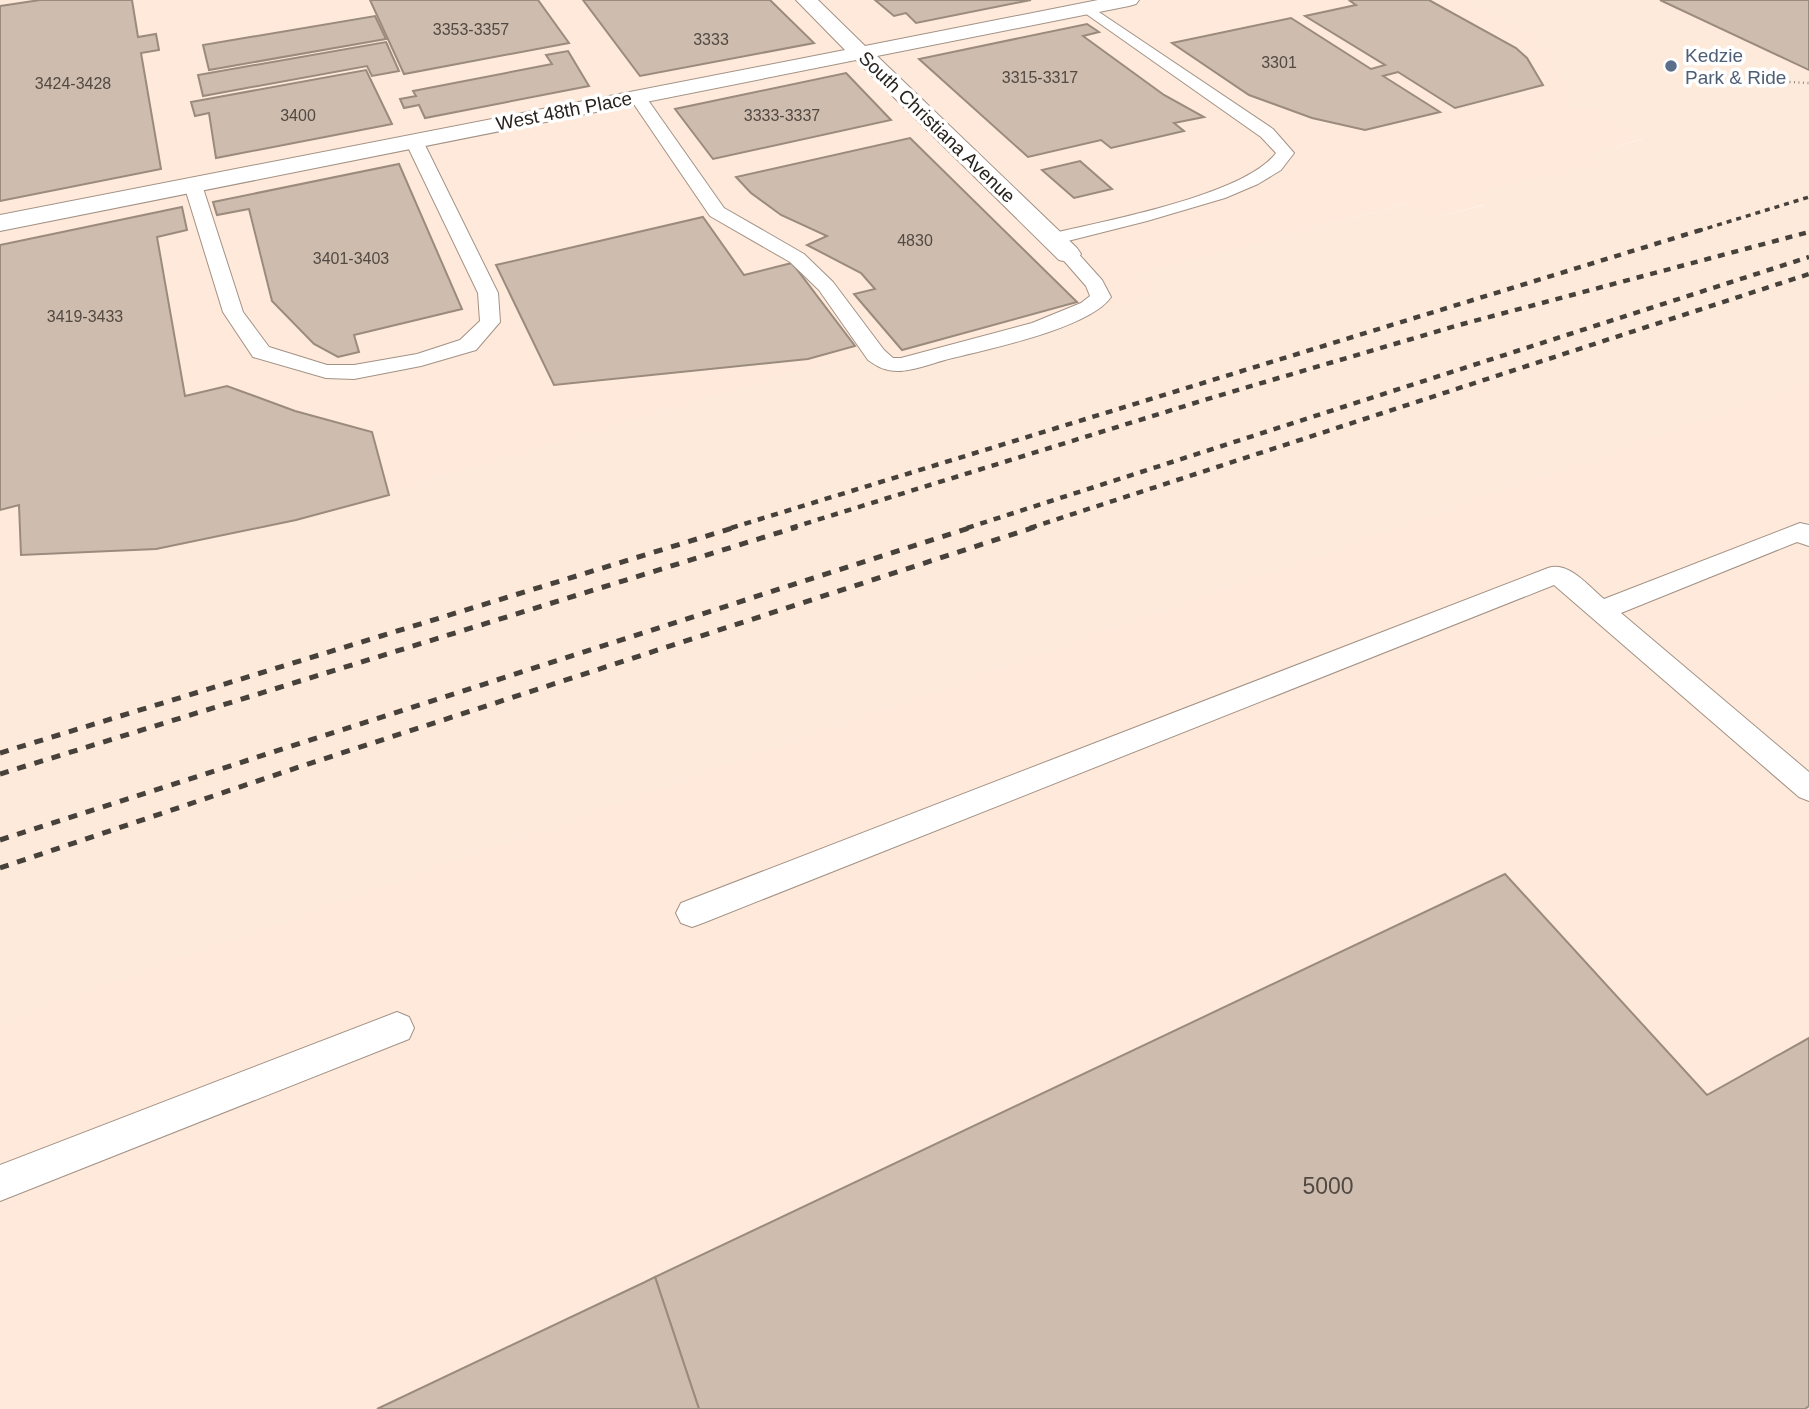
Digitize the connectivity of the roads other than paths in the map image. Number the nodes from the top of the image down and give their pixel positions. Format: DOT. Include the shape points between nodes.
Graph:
graph roads {
  1 [pos="806,0"];
  2 [pos="1129,0"];
  3 [pos="1087,8"];
  4 [pos="860,53"];
  5 [pos="637,97"];
  6 [pos="414,141"];
  7 [pos="193,185"];
  8 [pos="0,223"];
  9 [pos="1060,246"];
  10 [pos="1809,538"];
  11 [pos="1601,611"];
  12 [pos="1809,789"];
  13 [pos="692,913"];
  14 [pos="397,1028"];
  15 [pos="0,1183"];
  1 -- 4 [label="street, South Christiana Avenue"];
  2 -- 3 [label="street, West 48th Place"];
  3 -- 4 [label="street, West 48th Place"];
  3 -- 9 [label="lane" via="1267,133 1285,153 1276,169 1246,185"];
  4 -- 5 [label="street, West 48th Place"];
  4 -- 9 [label="street, South Christiana Avenue"];
  5 -- 6 [label="street, West 48th Place"];
  5 -- 9 [label="lane" via="717,212 797,258 826,286 887,364 901,365 1044,326 1094,306 1101,297 1096,284"];
  6 -- 7 [label="street, West 48th Place"];
  6 -- 7 [label="lane" via="488,293 490,322 468,345 421,360 354,372 326,371 261,352 233,312"];
  7 -- 8 [label="street, West 48th Place"];
  10 -- 11 [label="lane" via="1800,531"];
  11 -- 12 [label="lane"];
  11 -- 13 [label="lane" via="1558,574"];
  14 -- 15 [label="lane"];
}
